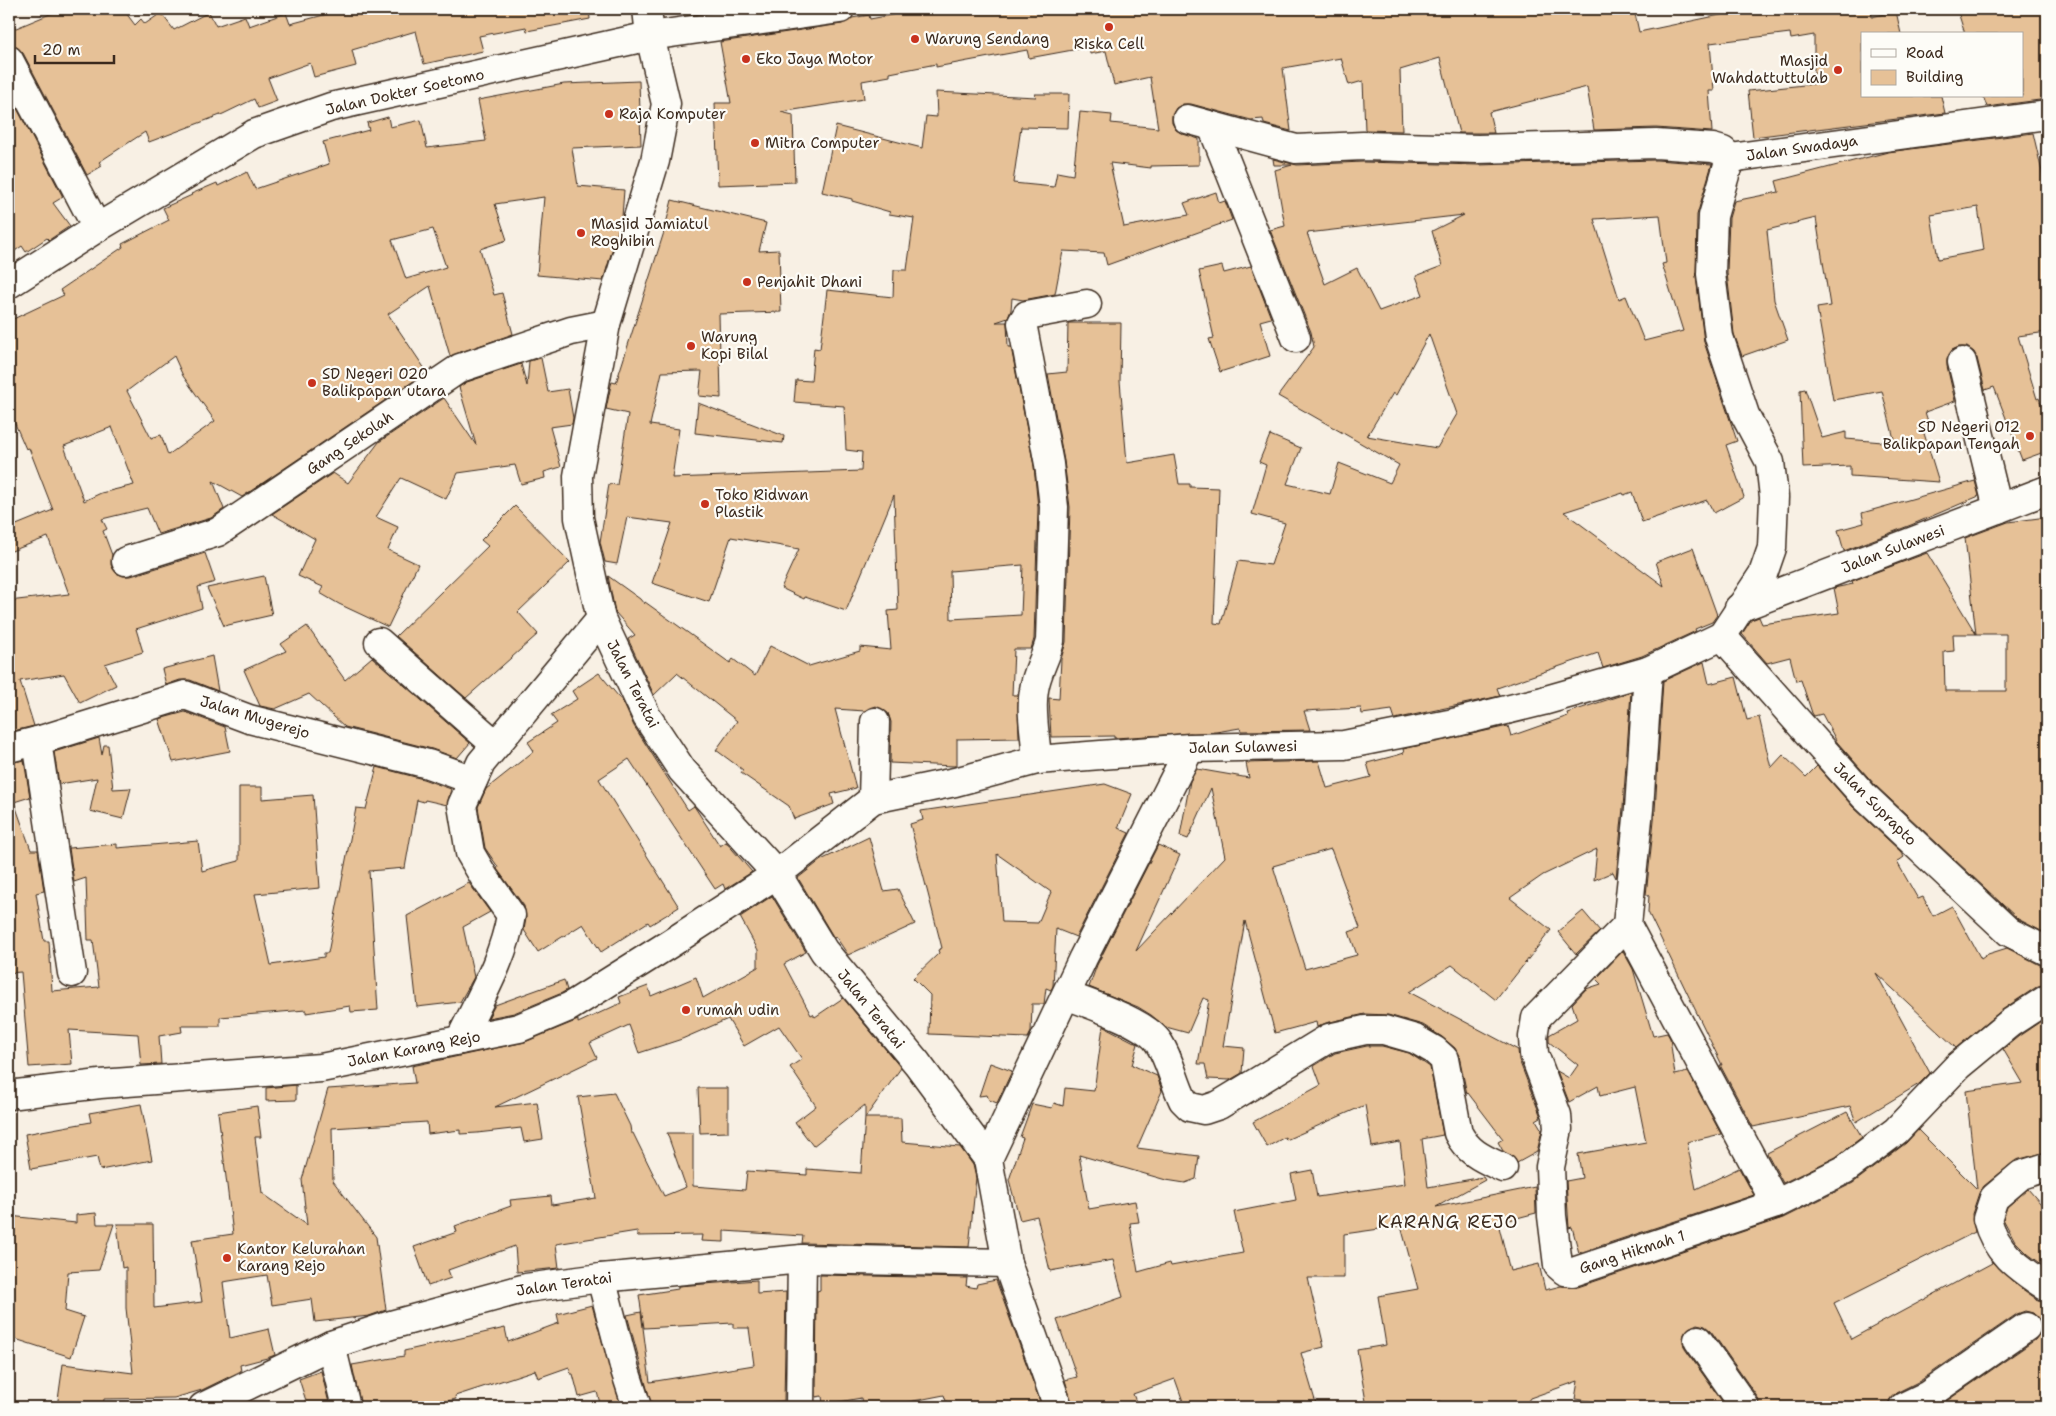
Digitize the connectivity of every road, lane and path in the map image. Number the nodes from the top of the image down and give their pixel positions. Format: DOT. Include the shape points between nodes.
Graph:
graph roads {
  1 [pos="646,9"];
  2 [pos="840,9"];
  3 [pos="650,36"];
  4 [pos="9,60"];
  5 [pos="2047,115"];
  6 [pos="1730,158"];
  7 [pos="98,228"];
  8 [pos="9,284"];
  9 [pos="1087,304"];
  10 [pos="606,324"];
  11 [pos="1296,338"];
  12 [pos="1962,362"];
  13 [pos="2047,490"];
  14 [pos="1998,509"];
  15 [pos="126,561"];
  16 [pos="1739,608"];
  17 [pos="601,619"];
  18 [pos="1722,636"];
  19 [pos="379,642"];
  20 [pos="1648,671"];
  21 [pos="874,722"];
  22 [pos="36,742"];
  23 [pos="496,745"];
  24 [pos="9,748"];
  25 [pos="1190,748"];
  26 [pos="1038,760"];
  27 [pos="473,780"];
  28 [pos="873,799"];
  29 [pos="777,874"];
  30 [pos="1627,926"];
  31 [pos="2047,950"];
  32 [pos="72,972"];
  33 [pos="1066,994"];
  34 [pos="2047,999"];
  35 [pos="460,1040"];
  36 [pos="9,1095"];
  37 [pos="988,1159"];
  38 [pos="2047,1167"];
  39 [pos="1503,1168"];
  40 [pos="1776,1204"];
  41 [pos="802,1259"];
  42 [pos="1007,1263"];
  43 [pos="601,1278"];
  44 [pos="2047,1287"];
  45 [pos="2026,1327"];
  46 [pos="1698,1340"];
  47 [pos="331,1345"];
  48 [pos="203,1407"];
  49 [pos="346,1407"];
  50 [pos="637,1407"];
  51 [pos="800,1407"];
  52 [pos="1058,1407"];
  53 [pos="1745,1407"];
  54 [pos="1903,1407"];
  1 -- 3 [label="street, Jalan Teratai"];
  2 -- 3 [label="street, Jalan Dokter Soetomo"];
  3 -- 7 [label="street, Jalan Dokter Soetomo" via="331,107 279,125 254,134"];
  3 -- 10 [label="street, Jalan Teratai" via="666,104 654,161"];
  4 -- 7 [label="street"];
  5 -- 6 [label="street, Jalan Swadaya"];
  6 -- 11 [label="street" via="1713,148 1656,144 1296,149 1200,122"];
  6 -- 16 [label="street, Jalan Swadaya" via="1712,216 1710,274 1719,337 1745,415 1770,462 1774,497 1772,548 1763,574"];
  7 -- 8 [label="street, Jalan Dokter Soetomo"];
  9 -- 26 [label="street" via="1027,315 1022,323 1049,464 1054,512 1050,642 1034,690"];
  10 -- 15 [label="street, Gang Sekolah" via="571,331 460,368 218,532"];
  10 -- 17 [label="street, Jalan Teratai" via="578,476 579,518"];
  12 -- 14 [label="street"];
  13 -- 14 [label="street, Jalan Sulawesi"];
  14 -- 16 [label="street, Jalan Sulawesi"];
  16 -- 18 [label="street, Jalan Swadaya"];
  17 -- 23 [label="street"];
  17 -- 29 [label="street, Jalan Teratai" via="647,717 682,770"];
  18 -- 20 [label="street, Jalan Sulawesi"];
  18 -- 31 [label="street, Jalan Suprapto" via="1864,796 2009,932"];
  19 -- 23 [label="street"];
  20 -- 25 [label="street, Jalan Sulawesi" via="1449,724 1344,745"];
  20 -- 30 [label="street"];
  21 -- 28 [label="street"];
  22 -- 24 [label="street, Jalan Mugerejo"];
  22 -- 27 [label="street, Jalan Mugerejo" via="185,695 249,719 428,764"];
  22 -- 32 [label="street"];
  23 -- 27 [label="street" via="481,763"];
  25 -- 26 [label="street, Jalan Sulawesi"];
  25 -- 33 [label="street"];
  26 -- 28 [label="street, Jalan Sulawesi"];
  27 -- 35 [label="street" via="462,805 470,853 511,915 508,936"];
  28 -- 29 [label="street, Jalan Sulawesi"];
  29 -- 35 [label="street, Jalan Karang Rejo" via="569,1007 519,1028"];
  29 -- 37 [label="street, Jalan Teratai" via="824,951 916,1063"];
  30 -- 40 [label="street"];
  30 -- 40 [label="street, Gang Hikmah 1" via="1536,1018 1534,1054 1557,1115 1558,1129 1550,1167 1558,1265 1573,1272"];
  33 -- 37 [label="street"];
  33 -- 39 [label="street" via="1153,1035 1160,1044 1183,1100 1190,1107 1204,1110 1231,1100 1329,1038 1365,1030 1399,1033 1415,1039 1444,1059 1463,1144 1474,1154"];
  34 -- 40 [label="street, Gang Hikmah 1" via="2010,1023 1958,1066 1896,1131 1844,1170"];
  35 -- 36 [label="street, Jalan Karang Rejo" via="321,1068 100,1084"];
  37 -- 42 [label="street, Jalan Teratai"];
  38 -- 44 [label="street" via="2021,1175 1994,1198 1986,1219 2011,1261"];
  41 -- 42 [label="street, Jalan Teratai"];
  41 -- 43 [label="street, Jalan Teratai"];
  41 -- 51 [label="street"];
  42 -- 52 [label="street, Jalan Teratai"];
  43 -- 47 [label="street, Jalan Teratai" via="526,1288"];
  43 -- 50 [label="street"];
  45 -- 54 [label="street" via="1928,1395"];
  46 -- 53 [label="street"];
  47 -- 48 [label="street, Jalan Teratai"];
  47 -- 49 [label="street"];
}
